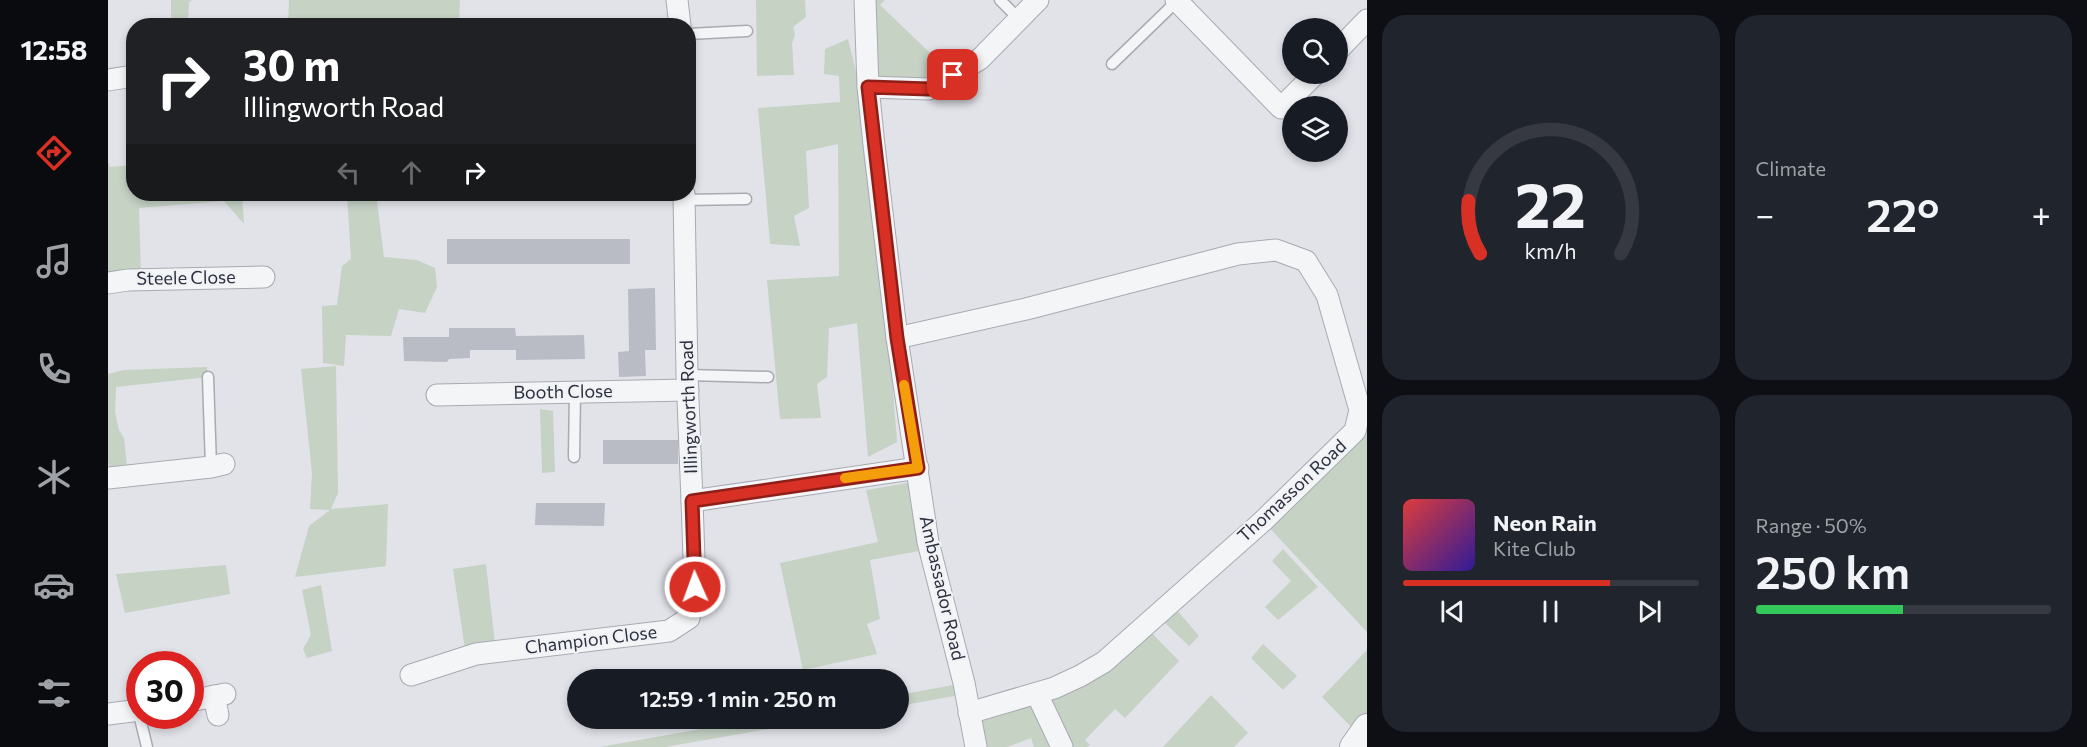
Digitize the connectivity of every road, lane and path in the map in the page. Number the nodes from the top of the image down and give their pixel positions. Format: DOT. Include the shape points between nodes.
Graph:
graph roads {
  1 [pos="677,0"];
  2 [pos="865,0"];
  3 [pos="1000,0"];
  4 [pos="1038,0"];
  5 [pos="1177,0"];
  6 [pos="679,18"];
  7 [pos="1018,18"];
  8 [pos="1367,20"];
  9 [pos="747,31"];
  10 [pos="696,34"];
  11 [pos="1348,40"];
  12 [pos="1112,64"];
  13 [pos="126,77"];
  14 [pos="108,80"];
  15 [pos="1305,84"];
  16 [pos="868,87"];
  17 [pos="696,197"];
  18 [pos="746,199"];
  19 [pos="684,201"];
  20 [pos="264,277"];
  21 [pos="108,284"];
  22 [pos="897,338"];
  23 [pos="208,377"];
  24 [pos="768,377"];
  25 [pos="688,383"];
  26 [pos="575,392"];
  27 [pos="437,395"];
  28 [pos="574,457"];
  29 [pos="218,466"];
  30 [pos="918,468"];
  31 [pos="108,478"];
  32 [pos="692,501"];
  33 [pos="411,675"];
  34 [pos="1037,694"];
  35 [pos="204,701"];
  36 [pos="219,702"];
  37 [pos="126,712"];
  38 [pos="969,713"];
  39 [pos="108,714"];
  40 [pos="1367,727"];
  41 [pos="143,729"];
  42 [pos="147,747"];
  43 [pos="976,747"];
  44 [pos="1062,747"];
  45 [pos="1353,747"];
  1 -- 6 [label="street"];
  2 -- 16 [label="street, Ambassador Road"];
  3 -- 7 [label="lane"];
  4 -- 7 [label="street"];
  5 -- 12 [label="lane"];
  5 -- 15 [label="street" via="1281,108"];
  7 -- 16 [label="street" via="980,58 929,89"];
  8 -- 11 [label="street"];
  9 -- 10 [label="lane"];
  13 -- 14 [label="street"];
  16 -- 22 [label="street, Ambassador Road"];
  17 -- 18 [label="lane"];
  19 -- 25 [label="street, Illingworth Road"];
  20 -- 21 [label="street, Steele Close" via="128,280"];
  22 -- 30 [label="street, Ambassador Road"];
  22 -- 34 [label="street, Thomasson Road" via="1238,254 1276,250 1306,261 1327,295 1360,410 1355,431 1263,521 1104,662"];
  23 -- 29 [label="lane"];
  24 -- 25 [label="lane"];
  25 -- 26 [label="street, Booth Close"];
  25 -- 32 [label="street, Illingworth Road"];
  26 -- 27 [label="street, Booth Close"];
  26 -- 28 [label="lane"];
  29 -- 31 [label="street"];
  30 -- 32 [label="street, Illingworth Road"];
  30 -- 38 [label="street, Ambassador Road" via="928,542"];
  32 -- 33 [label="street, Champion Close" via="695,587 689,618 669,631 476,654"];
  34 -- 38 [label="street, Thomasson Road"];
  34 -- 44 [label="street"];
  35 -- 36 [label="street"];
  37 -- 39 [label="street"];
  38 -- 43 [label="street, Ambassador Road"];
  40 -- 45 [label="street"];
  41 -- 42 [label="lane"];
}
